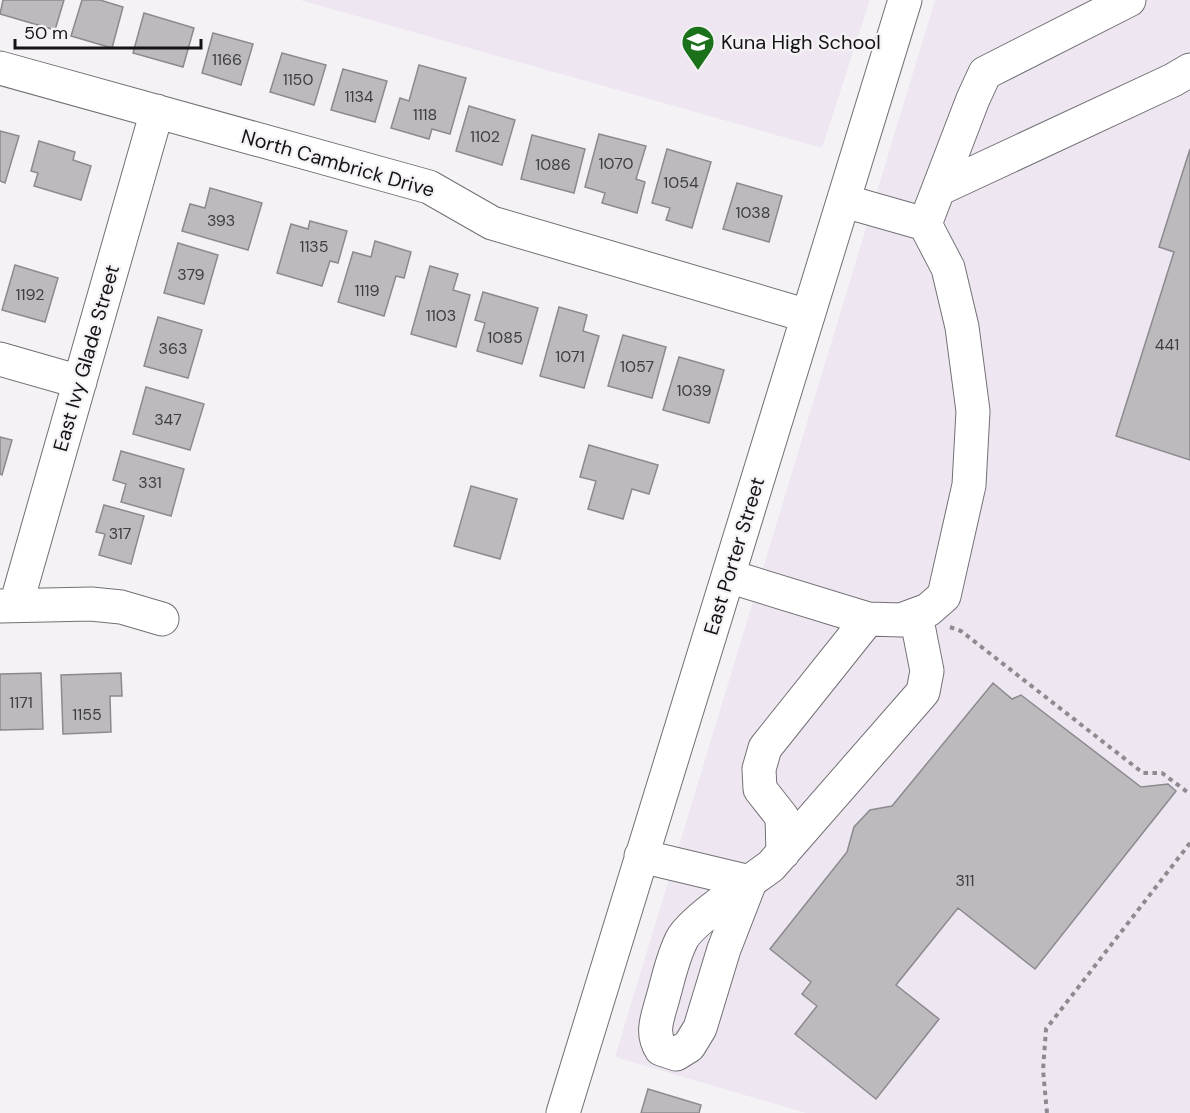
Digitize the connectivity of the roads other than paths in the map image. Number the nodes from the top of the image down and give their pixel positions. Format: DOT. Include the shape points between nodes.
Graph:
graph roads {
  1 [pos="905,0"];
  2 [pos="1129,0"];
  3 [pos="0,68"];
  4 [pos="1190,70"];
  5 [pos="157,111"];
  6 [pos="939,189"];
  7 [pos="844,201"];
  8 [pos="926,224"];
  9 [pos="808,316"];
  10 [pos="0,359"];
  11 [pos="80,382"];
  12 [pos="728,576"];
  13 [pos="8,606"];
  14 [pos="916,615"];
  15 [pos="162,619"];
  16 [pos="868,620"];
  17 [pos="783,853"];
  18 [pos="641,856"];
  19 [pos="563,1113"];
  1 -- 7 [label="street, East Porter Street"];
  2 -- 6 [label="street" via="985,73"];
  3 -- 5 [label="street, North Cambrick Drive"];
  4 -- 6 [label="street"];
  5 -- 9 [label="street, North Cambrick Drive" via="429,187 492,223"];
  5 -- 11 [label="street, East Ivy Glade Street"];
  6 -- 8 [label="street"];
  7 -- 8 [label="street"];
  7 -- 9 [label="street, East Porter Street"];
  8 -- 14 [label="street" via="948,268 962,327 973,411 969,485 944,596"];
  9 -- 12 [label="street, East Porter Street"];
  10 -- 11 [label="street"];
  11 -- 13 [label="street, East Ivy Glade Street"];
  12 -- 16 [label="street"];
  12 -- 18 [label="street, East Porter Street"];
  13 -- 15 [label="street" via="91,604 121,607"];
  14 -- 16 [label="street" via="901,620"];
  14 -- 17 [label="street" via="927,671 923,692"];
  16 -- 17 [label="street" via="765,748 759,769 760,789 782,817"];
  17 -- 18 [label="street" via="750,882"];
  18 -- 19 [label="street, East Porter Street"];
}
